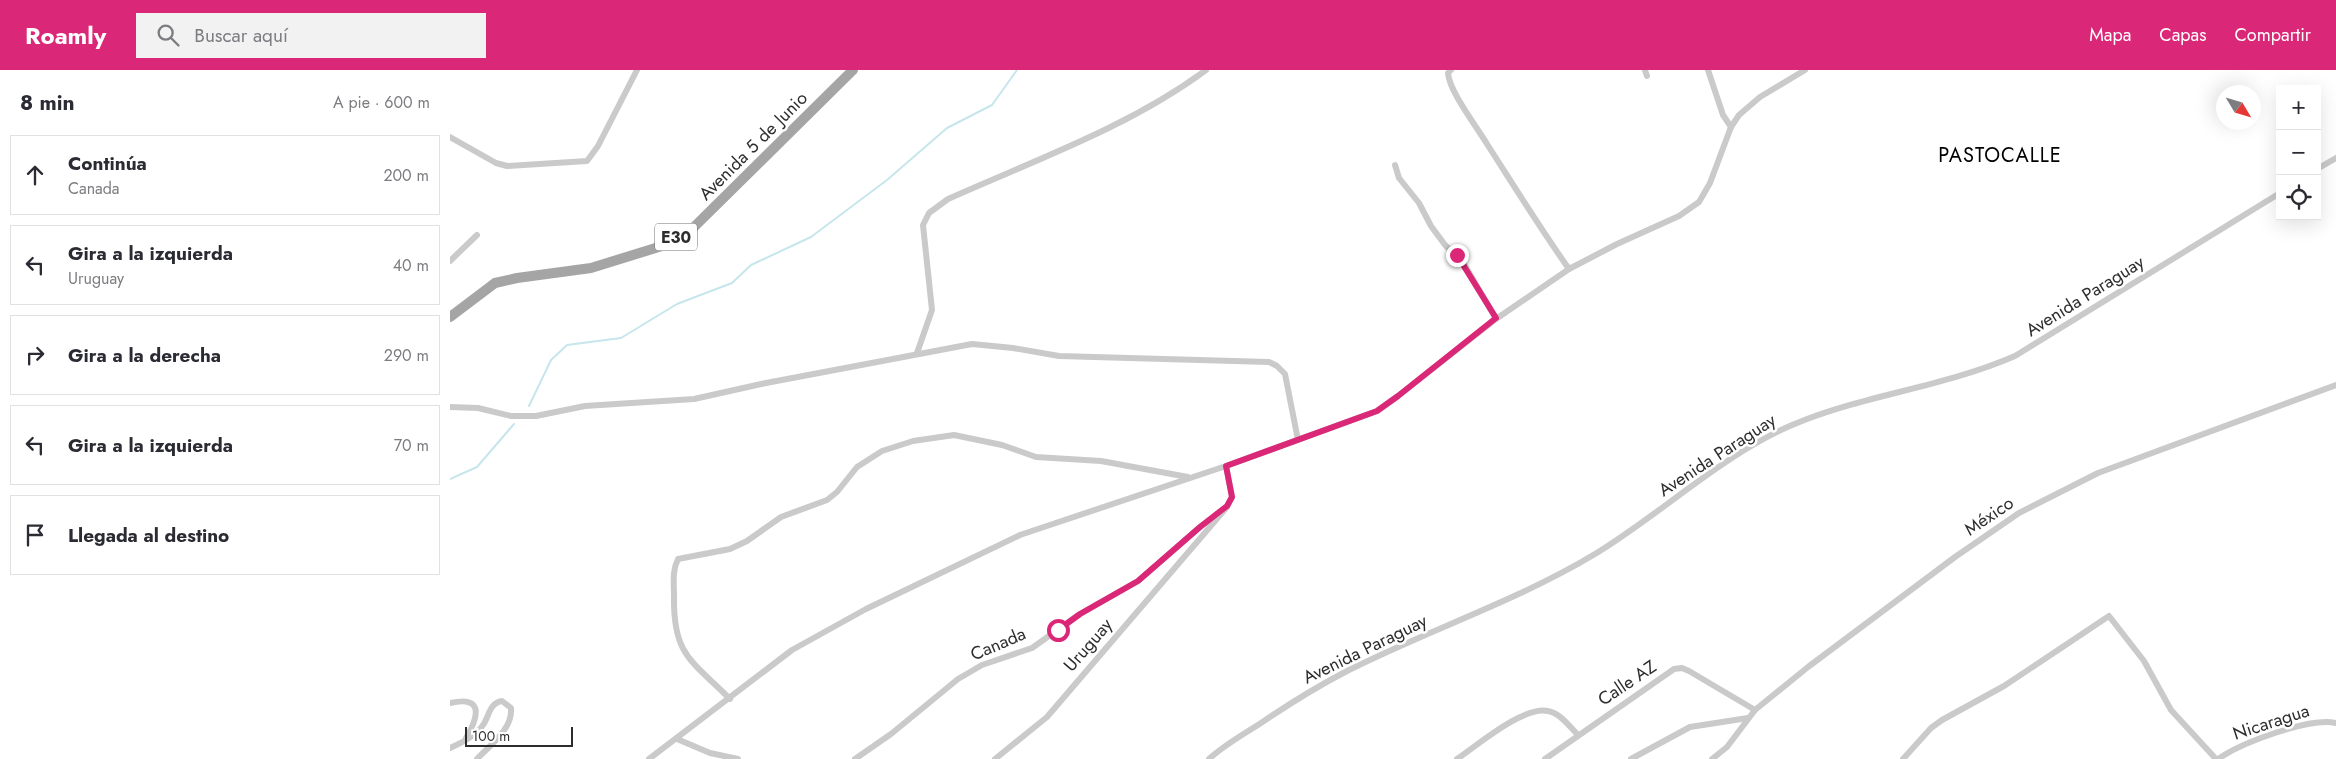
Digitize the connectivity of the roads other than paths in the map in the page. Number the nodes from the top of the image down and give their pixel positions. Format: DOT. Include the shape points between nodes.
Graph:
graph roads {
  1 [pos="637,70"];
  2 [pos="853,70"];
  3 [pos="1206,70"];
  4 [pos="1451,70"];
  5 [pos="1708,70"];
  6 [pos="1805,70"];
  7 [pos="1731,126"];
  8 [pos="450,137"];
  9 [pos="2336,158"];
  10 [pos="1395,166"];
  11 [pos="2321,167"];
  12 [pos="2276,195"];
  13 [pos="477,235"];
  14 [pos="450,261"];
  15 [pos="1570,269"];
  16 [pos="450,316"];
  17 [pos="1496,318"];
  18 [pos="917,354"];
  19 [pos="2336,385"];
  20 [pos="450,407"];
  21 [pos="1298,440"];
  22 [pos="1226,466"];
  23 [pos="1188,477"];
  24 [pos="1227,506"];
  25 [pos="730,699"];
  26 [pos="450,703"];
  27 [pos="1755,710"];
  28 [pos="1748,718"];
  29 [pos="2336,722"];
  30 [pos="1578,735"];
  31 [pos="677,739"];
  32 [pos="464,741"];
  33 [pos="450,748"];
  34 [pos="477,759"];
  35 [pos="649,759"];
  36 [pos="738,759"];
  37 [pos="855,759"];
  38 [pos="995,759"];
  39 [pos="1209,759"];
  40 [pos="1457,759"];
  41 [pos="1545,759"];
  42 [pos="1631,759"];
  43 [pos="1712,759"];
  44 [pos="1903,759"];
  45 [pos="2217,759"];
  1 -- 8 [label="street" via="586,161 507,166"];
  2 -- 16 [label="main road, Avenida 5 de Junio / E30" via="693,228 662,246 590,268 496,283"];
  3 -- 18 [label="street" via="1115,124 948,199 929,213 923,225 923,240 932,310"];
  4 -- 15 [label="street" via="1448,80 1463,106 1542,231"];
  5 -- 7 [label="street" via="1723,115"];
  6 -- 7 [label="street" via="1760,97"];
  7 -- 15 [label="street" via="1710,184 1699,202 1679,216"];
  9 -- 11 [label="street"];
  10 -- 17 [label="street" via="1399,178 1419,203 1431,226 1463,262"];
  12 -- 39 [label="street, Avenida Paraguay" via="2015,356 1951,380 1839,408 1800,421 1766,438 1596,554 1470,616 1346,671 1286,706"];
  13 -- 14 [label="street"];
  15 -- 17 [label="street"];
  17 -- 21 [label="street" via="1377,411"];
  18 -- 20 [label="street" via="694,399 584,406 536,416 511,416 478,408"];
  18 -- 21 [label="street" via="972,344 1059,356 1269,362 1285,374"];
  19 -- 27 [label="street, México" via="2098,473 2019,513 1808,666"];
  21 -- 22 [label="street"];
  22 -- 23 [label="street"];
  22 -- 24 [label="street" via="1232,497"];
  23 -- 25 [label="street" via="1020,535 866,609 792,650"];
  23 -- 25 [label="street" via="1101,460 1036,456 954,435 912,441 882,451 857,467 827,500 781,517 730,549 678,559 674,567 677,637 691,661"];
  24 -- 37 [label="street, Canada" via="1138,581 1080,614 1035,646 982,665 958,679"];
  24 -- 38 [label="street, Uruguay" via="1047,717"];
  25 -- 31 [label="street"];
  26 -- 32 [label="street" via="471,703 477,712"];
  27 -- 28 [label="street, México"];
  27 -- 30 [label="street, Calle AZ" via="1682,668 1674,669"];
  28 -- 42 [label="street" via="1690,727"];
  28 -- 43 [label="street, México" via="1727,748"];
  29 -- 45 [label="street, Nicaragua" via="2316,723 2251,741"];
  30 -- 40 [label="street" via="1553,713 1532,712"];
  30 -- 41 [label="street, Calle AZ"];
  31 -- 35 [label="street"];
  31 -- 36 [label="street" via="710,753"];
  32 -- 33 [label="street"];
  32 -- 34 [label="street" via="481,728 497,702 502,701 511,708 512,715 506,727"];
  44 -- 45 [label="street" via="1942,720 2004,686 2109,616 2144,661 2171,710"];
}
